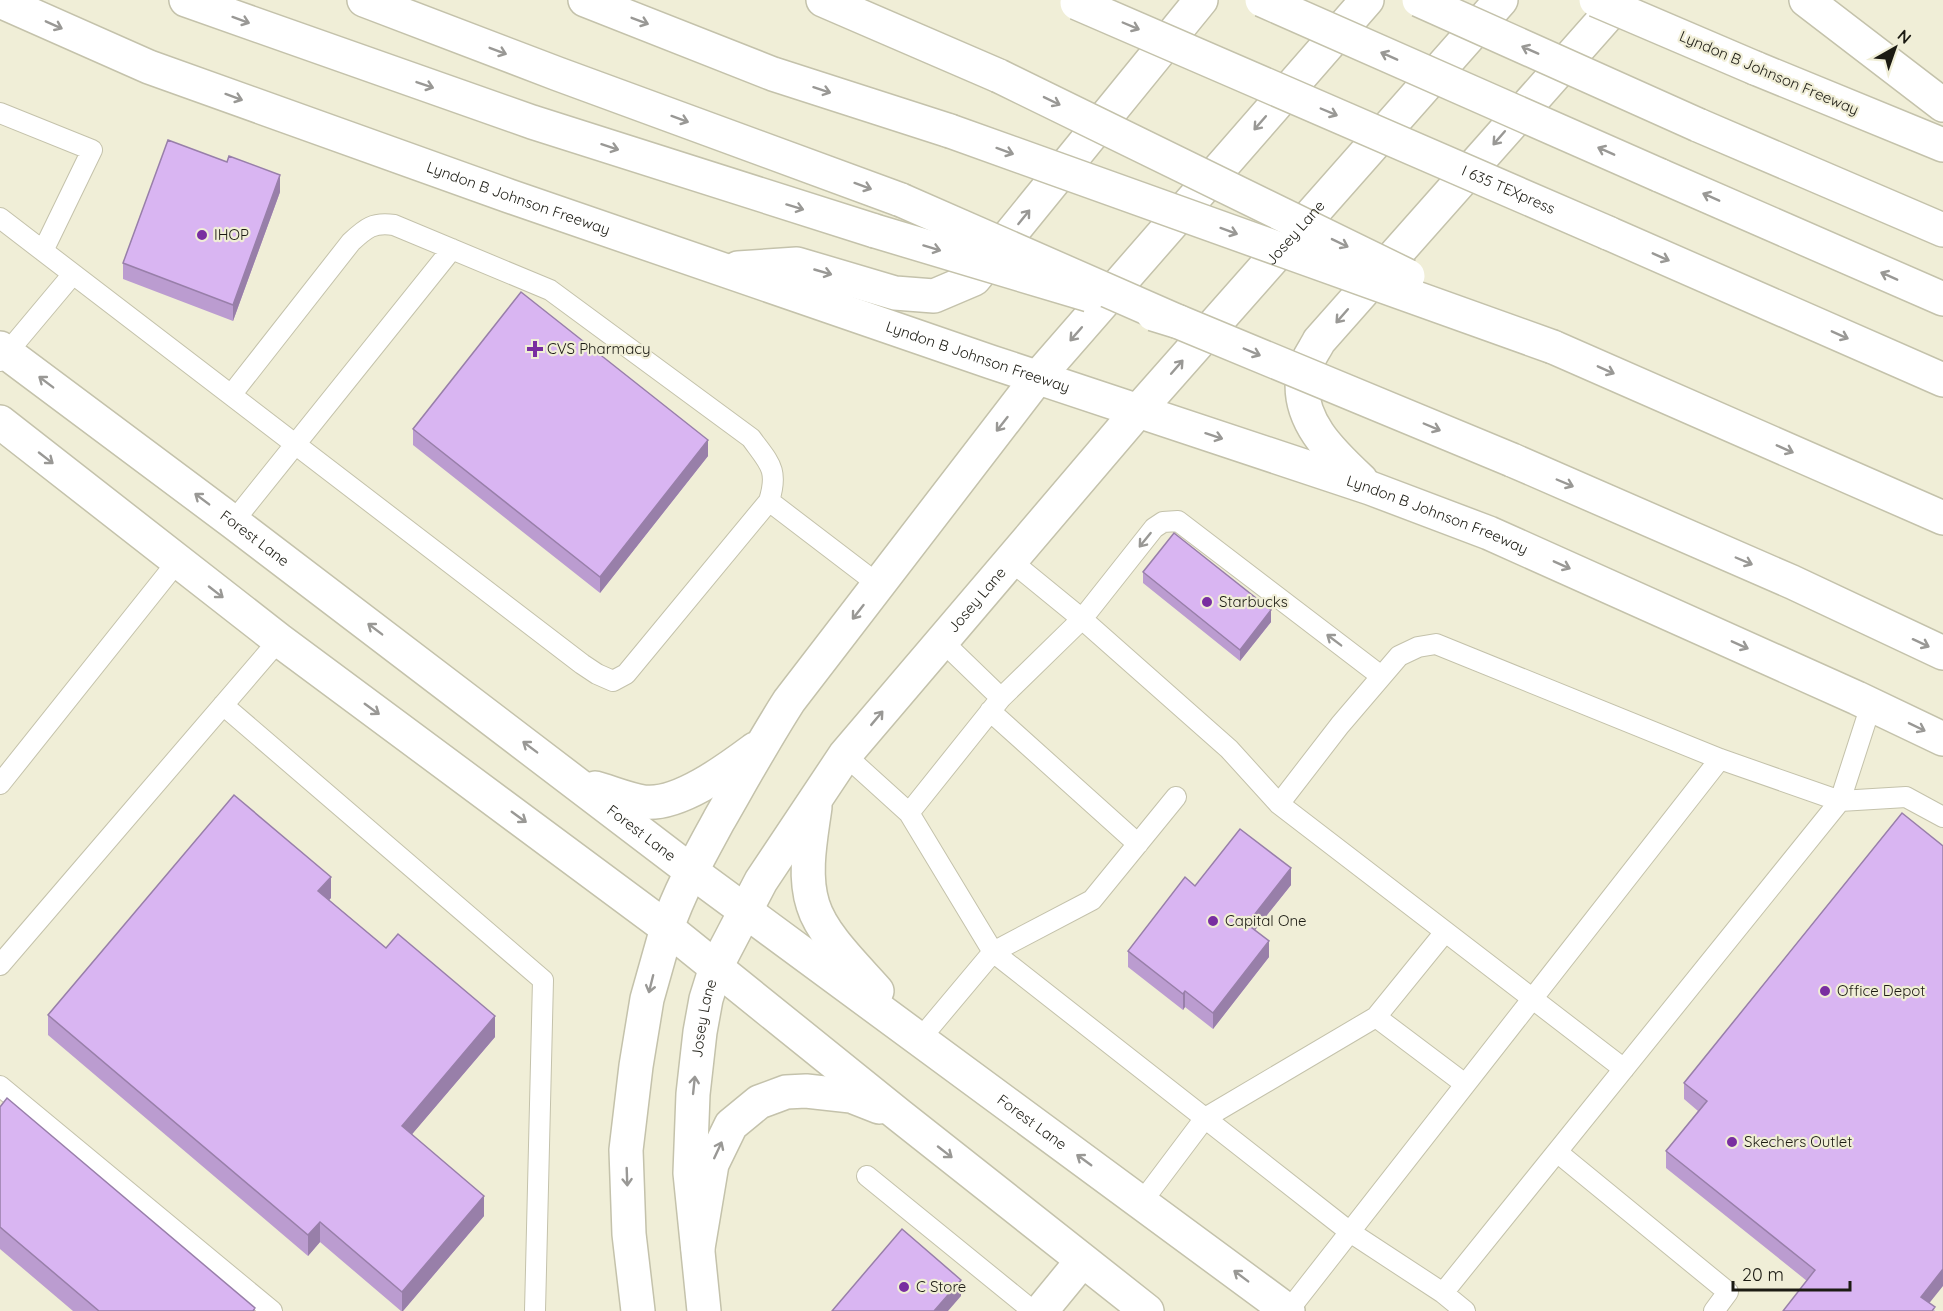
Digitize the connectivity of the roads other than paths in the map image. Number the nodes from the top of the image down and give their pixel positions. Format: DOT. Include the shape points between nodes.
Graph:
graph roads {
  1 [pos="186,0"];
  2 [pos="364,0"];
  3 [pos="585,0"];
  4 [pos="824,0"];
  5 [pos="1071,0"];
  6 [pos="1201,0"];
  7 [pos="1262,0"];
  8 [pos="1367,0"];
  9 [pos="1419,0"];
  10 [pos="1502,0"];
  11 [pos="1596,0"];
  12 [pos="1621,0"];
  13 [pos="1806,0"];
  14 [pos="0,2"];
  15 [pos="1943,105"];
  16 [pos="0,113"];
  17 [pos="1943,145"];
  18 [pos="0,218"];
  19 [pos="1943,230"];
  20 [pos="452,249"];
  21 [pos="43,251"];
  22 [pos="724,269"];
  23 [pos="73,274"];
  24 [pos="1943,299"];
  25 [pos="1179,322"];
  26 [pos="1553,347"];
  27 [pos="2,354"];
  28 [pos="1038,378"];
  29 [pos="1943,380"];
  30 [pos="231,395"];
  31 [pos="1138,411"];
  32 [pos="0,422"];
  33 [pos="295,444"];
  34 [pos="1370,488"];
  35 [pos="769,501"];
  36 [pos="1943,518"];
  37 [pos="233,522"];
  38 [pos="1011,561"];
  39 [pos="177,562"];
  40 [pos="879,585"];
  41 [pos="1082,619"];
  42 [pos="279,640"];
  43 [pos="942,641"];
  44 [pos="1943,653"];
  45 [pos="1381,676"];
  46 [pos="223,705"];
  47 [pos="995,705"];
  48 [pos="1871,705"];
  49 [pos="1943,739"];
  50 [pos="761,744"];
  51 [pos="845,755"];
  52 [pos="1720,759"];
  53 [pos="577,782"];
  54 [pos="0,784"];
  55 [pos="1176,797"];
  56 [pos="817,798"];
  57 [pos="1840,801"];
  58 [pos="1279,804"];
  59 [pos="909,813"];
  60 [pos="1943,817"];
  61 [pos="1138,844"];
  62 [pos="691,871"];
  63 [pos="745,910"];
  64 [pos="667,928"];
  65 [pos="1444,932"];
  66 [pos="993,952"];
  67 [pos="0,965"];
  68 [pos="716,967"];
  69 [pos="1532,999"];
  70 [pos="1376,1017"];
  71 [pos="920,1039"];
  72 [pos="1624,1069"];
  73 [pos="1466,1084"];
  74 [pos="0,1086"];
  75 [pos="899,1115"];
  76 [pos="1205,1118"];
  77 [pos="1557,1152"];
  78 [pos="867,1176"];
  79 [pos="1141,1203"];
  80 [pos="1350,1232"];
  81 [pos="698,1248"];
  82 [pos="1082,1261"];
  83 [pos="1443,1293"];
  84 [pos="272,1311"];
  85 [pos="535,1311"];
  86 [pos="638,1311"];
  87 [pos="704,1311"];
  88 [pos="1033,1311"];
  89 [pos="1041,1311"];
  90 [pos="1146,1311"];
  91 [pos="1288,1311"];
  92 [pos="1465,1311"];
  93 [pos="1714,1311"];
  1 -- 25 [label="main road, one-way, bridge" via="532,122"];
  2 -- 25 [label="main road, one-way, bridge" via="901,200"];
  3 -- 26 [label="main road, one-way, bridge" via="773,74 950,132"];
  4 -- 26 [label="main road, one-way, bridge" via="999,76"];
  5 -- 29 [label="main road, I 635 TEXpress, one-way, bridge"];
  22 -- 6 [label="main road, one-way" via="797,264 895,293 934,296 974,279"];
  24 -- 7 [label="main road, one-way, bridge"];
  8 -- 28 [label="main road, one-way"];
  19 -- 9 [label="main road, one-way, bridge"];
  31 -- 10 [label="main road, Josey Lane, one-way"];
  11 -- 17 [label="main road, Lyndon B Johnson Freeway, bridge"];
  12 -- 34 [label="main road, one-way" via="1319,342 1303,374 1303,399 1311,424 1333,454"];
  13 -- 15 [label="main road"];
  14 -- 22 [label="main road, Lyndon B Johnson Freeway, one-way" via="149,67"];
  16 -- 21 [label="lane" via="92,150"];
  18 -- 21 [label="lane"];
  20 -- 30 [label="lane" via="394,225 380,223 365,229"];
  20 -- 33 [label="lane"];
  20 -- 35 [label="lane" via="550,290 751,438 772,467 774,486"];
  21 -- 23 [label="lane"];
  22 -- 28 [label="main road, Lyndon B Johnson Freeway"];
  23 -- 27 [label="lane"];
  23 -- 30 [label="lane"];
  25 -- 44 [label="main road, one-way, bridge" via="1512,460 1792,582"];
  26 -- 36 [label="main road, one-way"];
  37 -- 27 [label="main road, Forest Lane, one-way"];
  28 -- 31 [label="main road, Lyndon B Johnson Freeway"];
  28 -- 40 [label="main road, one-way"];
  30 -- 33 [label="lane"];
  31 -- 34 [label="main road, Lyndon B Johnson Freeway, one-way"];
  31 -- 38 [label="main road, Josey Lane"];
  32 -- 39 [label="main road, one-way"];
  33 -- 35 [label="lane" via="582,664 613,681 626,674"];
  33 -- 37 [label="lane"];
  34 -- 48 [label="main road, Lyndon B Johnson Freeway, one-way" via="1489,533"];
  35 -- 40 [label="lane"];
  53 -- 37 [label="main road, Forest Lane, one-way"];
  38 -- 41 [label="lane"];
  38 -- 43 [label="main road, Josey Lane"];
  39 -- 42 [label="main road, one-way"];
  39 -- 54 [label="lane"];
  40 -- 50 [label="main road, one-way" via="789,701"];
  45 -- 41 [label="lane, one-way" via="1178,521 1163,522 1154,528"];
  41 -- 47 [label="lane"];
  41 -- 58 [label="lane" via="1229,749"];
  42 -- 46 [label="lane"];
  42 -- 64 [label="main road, one-way"];
  43 -- 47 [label="lane"];
  51 -- 43 [label="main road, Josey Lane, one-way"];
  45 -- 52 [label="lane" via="1399,656 1436,644"];
  45 -- 58 [label="lane"];
  46 -- 67 [label="lane"];
  46 -- 85 [label="lane" via="543,980"];
  47 -- 59 [label="lane"];
  47 -- 61 [label="lane"];
  48 -- 49 [label="main road, Lyndon B Johnson Freeway, one-way"];
  48 -- 57 [label="lane"];
  50 -- 53 [label="main road" via="723,773 661,801 644,802"];
  50 -- 62 [label="main road"];
  51 -- 56 [label="main road, Josey Lane"];
  51 -- 59 [label="lane"];
  52 -- 57 [label="lane"];
  52 -- 69 [label="lane"];
  53 -- 62 [label="main road, Forest Lane"];
  55 -- 61 [label="lane"];
  56 -- 63 [label="main road, Josey Lane"];
  56 -- 71 [label="main road" via="809,875 813,905 833,939"];
  57 -- 60 [label="lane" via="1906,797"];
  57 -- 72 [label="lane"];
  58 -- 65 [label="lane"];
  59 -- 66 [label="lane"];
  61 -- 66 [label="lane" via="1092,900"];
  62 -- 63 [label="main road, Forest Lane"];
  62 -- 64 [label="main road"];
  63 -- 68 [label="main road, Josey Lane"];
  63 -- 71 [label="main road, Forest Lane"];
  64 -- 68 [label="main road"];
  64 -- 86 [label="main road, one-way" via="647,999 626,1150 629,1234"];
  65 -- 69 [label="lane"];
  65 -- 70 [label="lane"];
  66 -- 71 [label="lane"];
  66 -- 76 [label="lane"];
  68 -- 75 [label="main road"];
  81 -- 68 [label="main road, Josey Lane, one-way" via="690,1173 693,1094 706,999"];
  69 -- 72 [label="lane"];
  69 -- 73 [label="lane"];
  70 -- 73 [label="lane"];
  70 -- 76 [label="lane"];
  79 -- 71 [label="main road, Forest Lane, one-way"];
  72 -- 77 [label="lane"];
  73 -- 80 [label="lane"];
  74 -- 84 [label="lane"];
  81 -- 75 [label="main road, one-way" via="712,1164 731,1125 759,1102 786,1092 806,1091 851,1096"];
  75 -- 82 [label="main road, one-way"];
  76 -- 79 [label="lane"];
  76 -- 80 [label="lane"];
  77 -- 83 [label="lane"];
  77 -- 93 [label="lane" via="1728,1292"];
  78 -- 88 [label="lane"];
  91 -- 79 [label="main road, Forest Lane, one-way"];
  80 -- 83 [label="lane"];
  80 -- 91 [label="lane"];
  81 -- 87 [label="main road, Josey Lane"];
  82 -- 89 [label="main road"];
  82 -- 90 [label="main road"];
  83 -- 92 [label="lane"];
}
